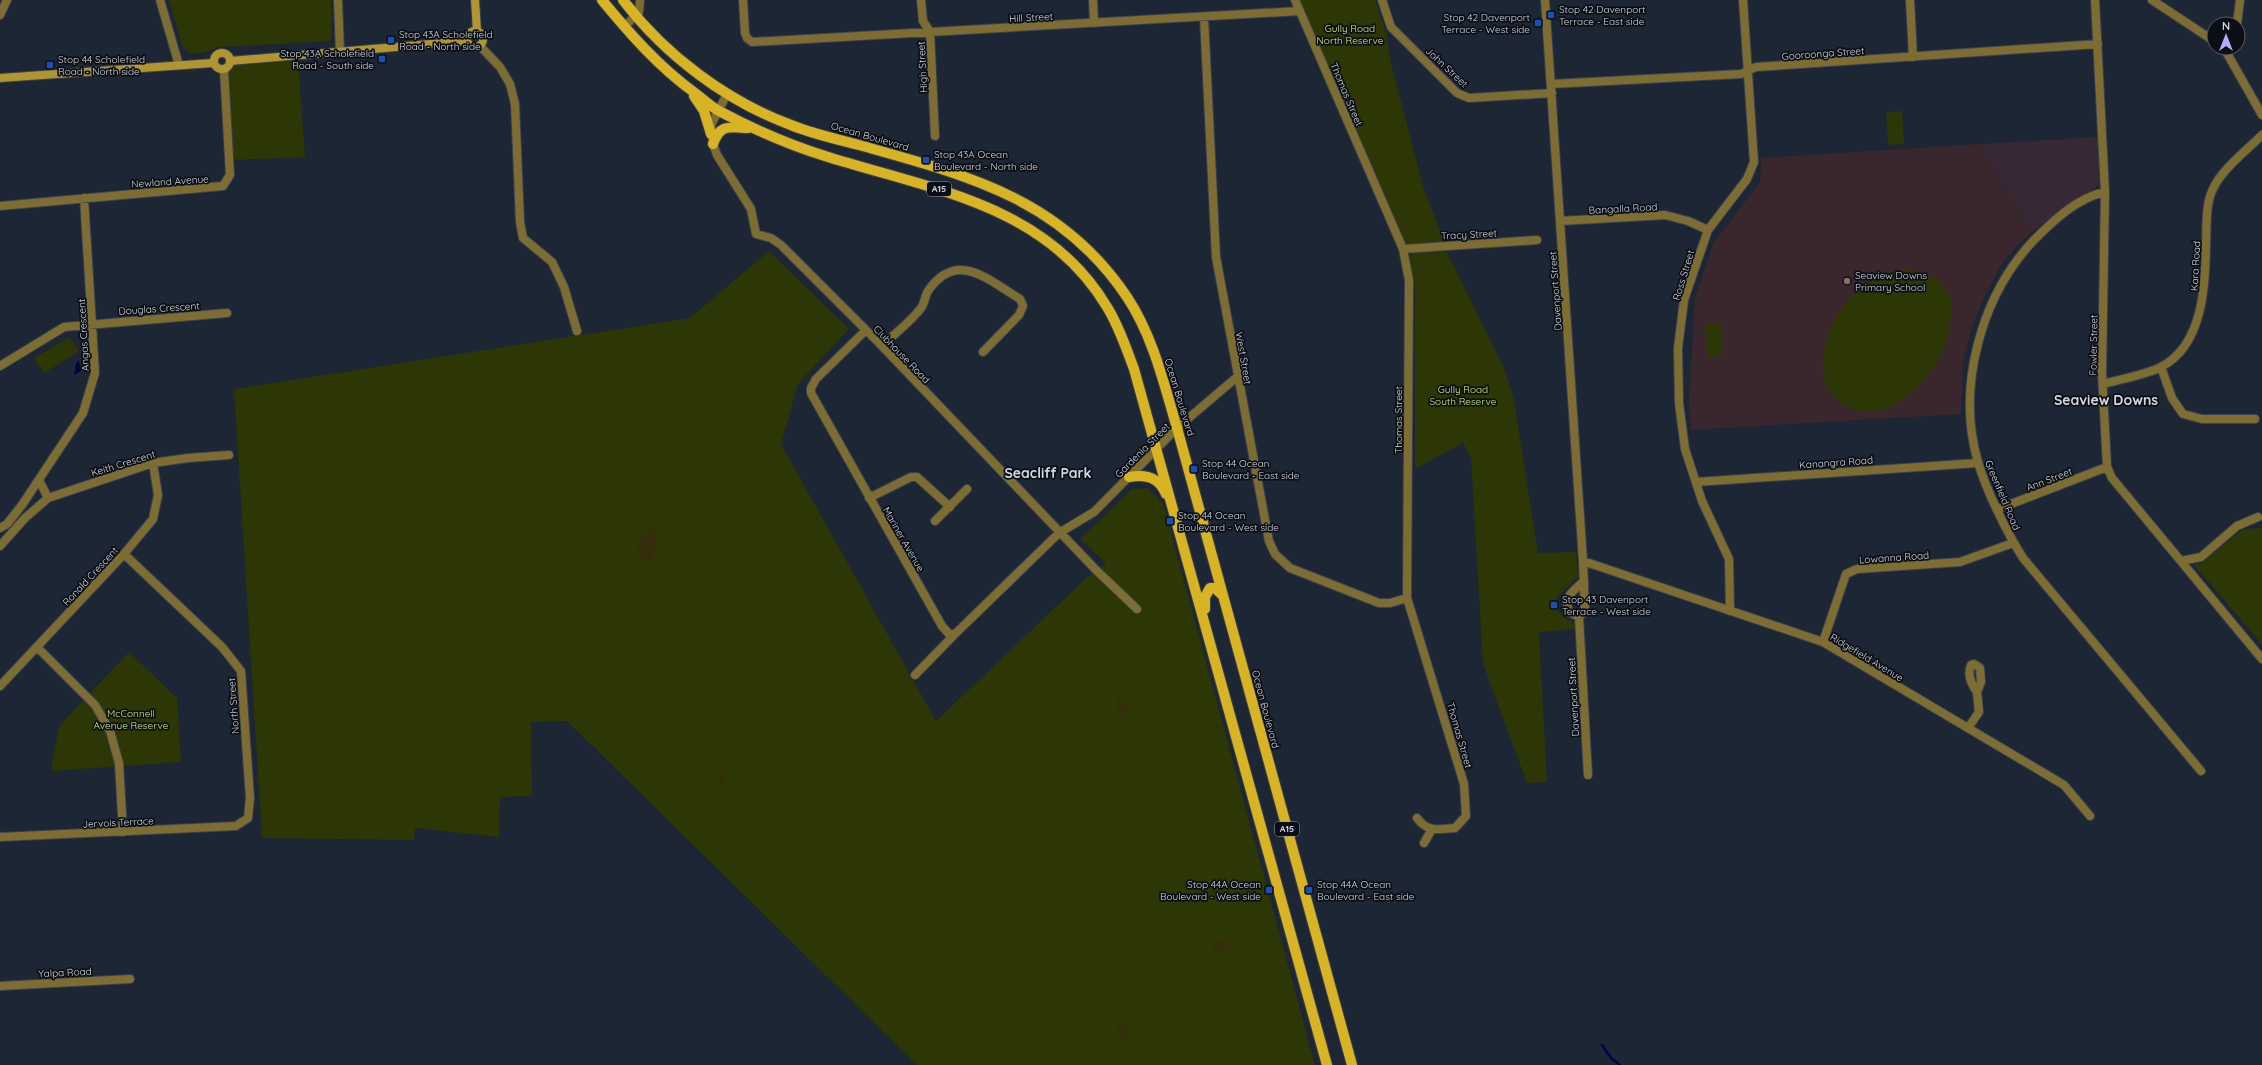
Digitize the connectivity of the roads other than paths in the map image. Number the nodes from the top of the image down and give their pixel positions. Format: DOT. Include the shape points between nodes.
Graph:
graph roads {
  1 [pos="7,0"];
  2 [pos="160,0"];
  3 [pos="338,0"];
  4 [pos="475,0"];
  5 [pos="602,0"];
  6 [pos="623,0"];
  7 [pos="640,0"];
  8 [pos="743,0"];
  9 [pos="921,0"];
  10 [pos="1093,0"];
  11 [pos="1295,0"];
  12 [pos="1382,0"];
  13 [pos="1546,0"];
  14 [pos="1743,0"];
  15 [pos="1910,0"];
  16 [pos="2095,0"];
  17 [pos="2152,0"];
  18 [pos="2240,0"];
  19 [pos="1300,11"];
  20 [pos="0,15"];
  21 [pos="636,16"];
  22 [pos="2238,16"];
  23 [pos="1204,17"];
  24 [pos="1094,23"];
  25 [pos="624,26"];
  26 [pos="477,31"];
  27 [pos="930,32"];
  28 [pos="2206,36"];
  29 [pos="467,41"];
  30 [pos="2098,44"];
  31 [pos="480,46"];
  32 [pos="340,52"];
  33 [pos="2229,56"];
  34 [pos="1913,57"];
  35 [pos="230,61"];
  36 [pos="214,63"];
  37 [pos="179,65"];
  38 [pos="224,70"];
  39 [pos="1748,71"];
  40 [pos="0,78"];
  41 [pos="1551,84"];
  42 [pos="687,87"];
  43 [pos="1552,93"];
  44 [pos="727,94"];
  45 [pos="717,110"];
  46 [pos="2262,115"];
  47 [pos="754,128"];
  48 [pos="935,136"];
  49 [pos="2262,136"];
  50 [pos="712,139"];
  51 [pos="2105,192"];
  52 [pos="84,198"];
  53 [pos="0,206"];
  54 [pos="1560,221"];
  55 [pos="1708,230"];
  56 [pos="1537,240"];
  57 [pos="1403,248"];
  58 [pos="227,313"];
  59 [pos="93,324"];
  60 [pos="577,331"];
  61 [pos="865,331"];
  62 [pos="882,346"];
  63 [pos="983,352"];
  64 [pos="0,366"];
  65 [pos="2161,367"];
  66 [pos="1237,377"];
  67 [pos="2103,384"];
  68 [pos="2254,419"];
  69 [pos="1178,428"];
  70 [pos="1157,450"];
  71 [pos="229,455"];
  72 [pos="153,463"];
  73 [pos="1978,463"];
  74 [pos="2107,467"];
  75 [pos="1129,477"];
  76 [pos="39,480"];
  77 [pos="1696,482"];
  78 [pos="967,490"];
  79 [pos="48,498"];
  80 [pos="870,498"];
  81 [pos="950,507"];
  82 [pos="1998,509"];
  83 [pos="2258,517"];
  84 [pos="1176,518"];
  85 [pos="935,521"];
  86 [pos="0,528"];
  87 [pos="1059,533"];
  88 [pos="2013,543"];
  89 [pos="0,546"];
  90 [pos="124,554"];
  91 [pos="1583,561"];
  92 [pos="2181,562"];
  93 [pos="1584,581"];
  94 [pos="1221,594"];
  95 [pos="1408,598"];
  96 [pos="1137,609"];
  97 [pos="1730,611"];
  98 [pos="1579,617"];
  99 [pos="1208,633"];
  100 [pos="954,634"];
  101 [pos="1823,642"];
  102 [pos="38,648"];
  103 [pos="2262,659"];
  104 [pos="915,675"];
  105 [pos="0,686"];
  106 [pos="1977,692"];
  107 [pos="1968,728"];
  108 [pos="2201,771"];
  109 [pos="1588,775"];
  110 [pos="2090,816"];
  111 [pos="1417,818"];
  112 [pos="236,826"];
  113 [pos="1432,829"];
  114 [pos="123,832"];
  115 [pos="0,837"];
  116 [pos="1424,843"];
  117 [pos="130,979"];
  118 [pos="0,986"];
  119 [pos="1327,1065"];
  120 [pos="1352,1065"];
  1 -- 20 [label="street"];
  2 -- 37 [label="street"];
  3 -- 32 [label="street"];
  4 -- 26 [label="street"];
  5 -- 25 [label="main road, A15"];
  6 -- 21 [label="main road, Ocean Boulevard / A15"];
  7 -- 21 [label="street" via="641,6"];
  8 -- 27 [label="street, Hill Street" via="747,38 752,42"];
  9 -- 27 [label="street, High Street" via="923,21"];
  10 -- 24 [label="street"];
  11 -- 19 [label="street, Thomas Street"];
  12 -- 43 [label="street, John Street" via="1391,26 1457,93 1469,98"];
  13 -- 41 [label="street, Davenport Street"];
  14 -- 39 [label="street, Ross Street"];
  15 -- 34 [label="street"];
  16 -- 30 [label="street, Fowler Street"];
  17 -- 28 [label="street"];
  18 -- 22 [label="street"];
  19 -- 23 [label="street, Hill Street"];
  19 -- 57 [label="street, Thomas Street"];
  21 -- 25 [label="street"];
  21 -- 44 [label="main road, Ocean Boulevard / A15" via="692,69"];
  23 -- 24 [label="street, Hill Street"];
  23 -- 66 [label="street, West Street" via="1216,257"];
  24 -- 27 [label="street, Hill Street"];
  25 -- 42 [label="main road, A15"];
  26 -- 29 [label="street" via="471,32"];
  26 -- 31 [label="street" via="484,38"];
  27 -- 48 [label="street, High Street"];
  29 -- 31 [label="street" via="471,46"];
  29 -- 32 [label="street"];
  30 -- 34 [label="street, Gooroonga Street"];
  30 -- 51 [label="street, Fowler Street"];
  31 -- 60 [label="street" via="500,67 510,84 515,104 520,222 523,238 552,262 564,287"];
  32 -- 35 [label="street"];
  33 -- 46 [label="street"];
  34 -- 39 [label="street, Gooroonga Street" via="1756,67"];
  35 -- 36 [label="street" via="227,55 222,53 214,57"];
  35 -- 38 [label="street"];
  36 -- 37 [label="street"];
  36 -- 38 [label="street" via="218,69"];
  37 -- 40 [label="street"];
  38 -- 52 [label="street, Newland Avenue" via="230,175 223,186"];
  39 -- 41 [label="street, Gooroonga Street" via="1741,74"];
  39 -- 55 [label="street, Ross Street" via="1754,162 1747,179"];
  41 -- 43 [label="street, Davenport Street"];
  42 -- 45 [label="main road, A15"];
  42 -- 50 [label="main road" via="704,111"];
  43 -- 54 [label="street, Davenport Street"];
  44 -- 45 [label="street"];
  44 -- 69 [label="main road, Ocean Boulevard / A15" via="791,126 968,178 1034,207 1060,226 1084,246 1127,298 1144,328"];
  45 -- 47 [label="main road, A15"];
  45 -- 50 [label="street" via="711,125"];
  47 -- 50 [label="main road" via="730,127 723,129"];
  47 -- 70 [label="main road, A15" via="787,144 826,157 962,196 1022,223 1046,240 1093,285 1108,307 1123,338"];
  49 -- 65 [label="street, Kara Road" via="2228,169 2212,190 2207,215 2204,294 2201,307 2184,347"];
  50 -- 61 [label="street, Clubhouse Road" via="717,155 751,209 756,234 771,238 781,245"];
  51 -- 67 [label="street, Fowler Street"];
  51 -- 73 [label="street, Greenfield Road" via="2090,195 2052,222 2008,272 1989,308 1971,375 1972,435"];
  52 -- 53 [label="street, Newland Avenue"];
  52 -- 59 [label="street, Angas Crescent"];
  54 -- 55 [label="street, Bangalla Road" via="1665,215"];
  54 -- 91 [label="street, Davenport Street"];
  55 -- 77 [label="street, Ross Street" via="1684,300 1678,348 1679,403 1685,449"];
  56 -- 57 [label="street, Tracy Street"];
  57 -- 95 [label="street, Thomas Street" via="1409,280"];
  58 -- 59 [label="street, Douglas Crescent"];
  59 -- 64 [label="street, Douglas Crescent" via="64,327"];
  59 -- 76 [label="street, Angas Crescent" via="95,373 90,394 83,413"];
  61 -- 62 [label="street, Clubhouse Road"];
  61 -- 80 [label="street, Mariner Avenue" via="816,379 811,393"];
  62 -- 63 [label="street" via="921,308 928,291 948,272 958,268 978,273 1020,299 1024,306"];
  62 -- 87 [label="street, Clubhouse Road"];
  65 -- 67 [label="street, Kara Road"];
  65 -- 68 [label="street" via="2172,398 2183,414 2202,419"];
  66 -- 69 [label="street, Gardenia Street"];
  66 -- 95 [label="street, West Street" via="1269,541 1275,554 1290,568 1379,603"];
  67 -- 74 [label="street, Fowler Street"];
  69 -- 70 [label="street, Gardenia Street"];
  69 -- 94 [label="main road, Ocean Boulevard / A15"];
  70 -- 75 [label="street, Gardenia Street"];
  70 -- 84 [label="main road, A15"];
  71 -- 72 [label="street, Keith Crescent"];
  72 -- 79 [label="street, Keith Crescent"];
  72 -- 90 [label="street, Ronald Crescent" via="158,495 153,520"];
  73 -- 77 [label="street, Kanangra Road"];
  73 -- 82 [label="street, Greenfield Road"];
  74 -- 82 [label="street, Ann Street"];
  74 -- 92 [label="street, Fowler Street" via="2112,478"];
  75 -- 84 [label="main road" via="1151,477 1158,481"];
  75 -- 87 [label="street, Gardenia Street" via="1094,512"];
  76 -- 79 [label="street"];
  76 -- 86 [label="street, Angas Crescent" via="7,524"];
  77 -- 97 [label="street, Ross Street" via="1729,559"];
  78 -- 81 [label="street"];
  79 -- 89 [label="street" via="25,518"];
  80 -- 81 [label="street" via="911,478 918,478"];
  80 -- 100 [label="street, Mariner Avenue" via="942,626 949,634"];
  81 -- 85 [label="street"];
  82 -- 88 [label="street, Greenfield Road"];
  83 -- 92 [label="street" via="2237,526 2201,557"];
  84 -- 99 [label="main road, A15"];
  87 -- 96 [label="street, Clubhouse Road"];
  87 -- 100 [label="street"];
  88 -- 101 [label="street, Lowanna Road" via="1960,562 1857,569 1846,574"];
  88 -- 108 [label="street, Greenfield Road"];
  90 -- 102 [label="street, Ronald Crescent"];
  90 -- 112 [label="street, North Street" via="222,647 241,671 250,798 248,818"];
  91 -- 93 [label="street, Davenport Street"];
  91 -- 97 [label="street, Ridgefield Avenue"];
  92 -- 103 [label="street, Fowler Street"];
  93 -- 98 [label="street, Davenport Street" via="1585,611"];
  93 -- 98 [label="street" via="1567,596 1569,612"];
  94 -- 99 [label="main road" via="1215,588 1210,588 1207,592 1205,610"];
  94 -- 120 [label="main road, Ocean Boulevard / A15"];
  95 -- 113 [label="street, Thomas Street" via="1464,784 1466,816 1455,828"];
  97 -- 101 [label="street, Ridgefield Avenue"];
  98 -- 109 [label="street, Davenport Street"];
  99 -- 119 [label="main road, A15"];
  100 -- 104 [label="street"];
  101 -- 107 [label="street, Ridgefield Avenue"];
  102 -- 105 [label="street, Ronald Crescent"];
  102 -- 114 [label="street" via="95,704 110,731 119,763"];
  106 -- 107 [label="street" via="1979,712"];
  107 -- 110 [label="street, Ridgefield Avenue" via="2064,785"];
  111 -- 113 [label="street" via="1423,827"];
  112 -- 114 [label="street, Jervois Terrace"];
  113 -- 116 [label="street"];
  114 -- 115 [label="street, Jervois Terrace"];
  117 -- 118 [label="street, Yalpa Road"];
}
